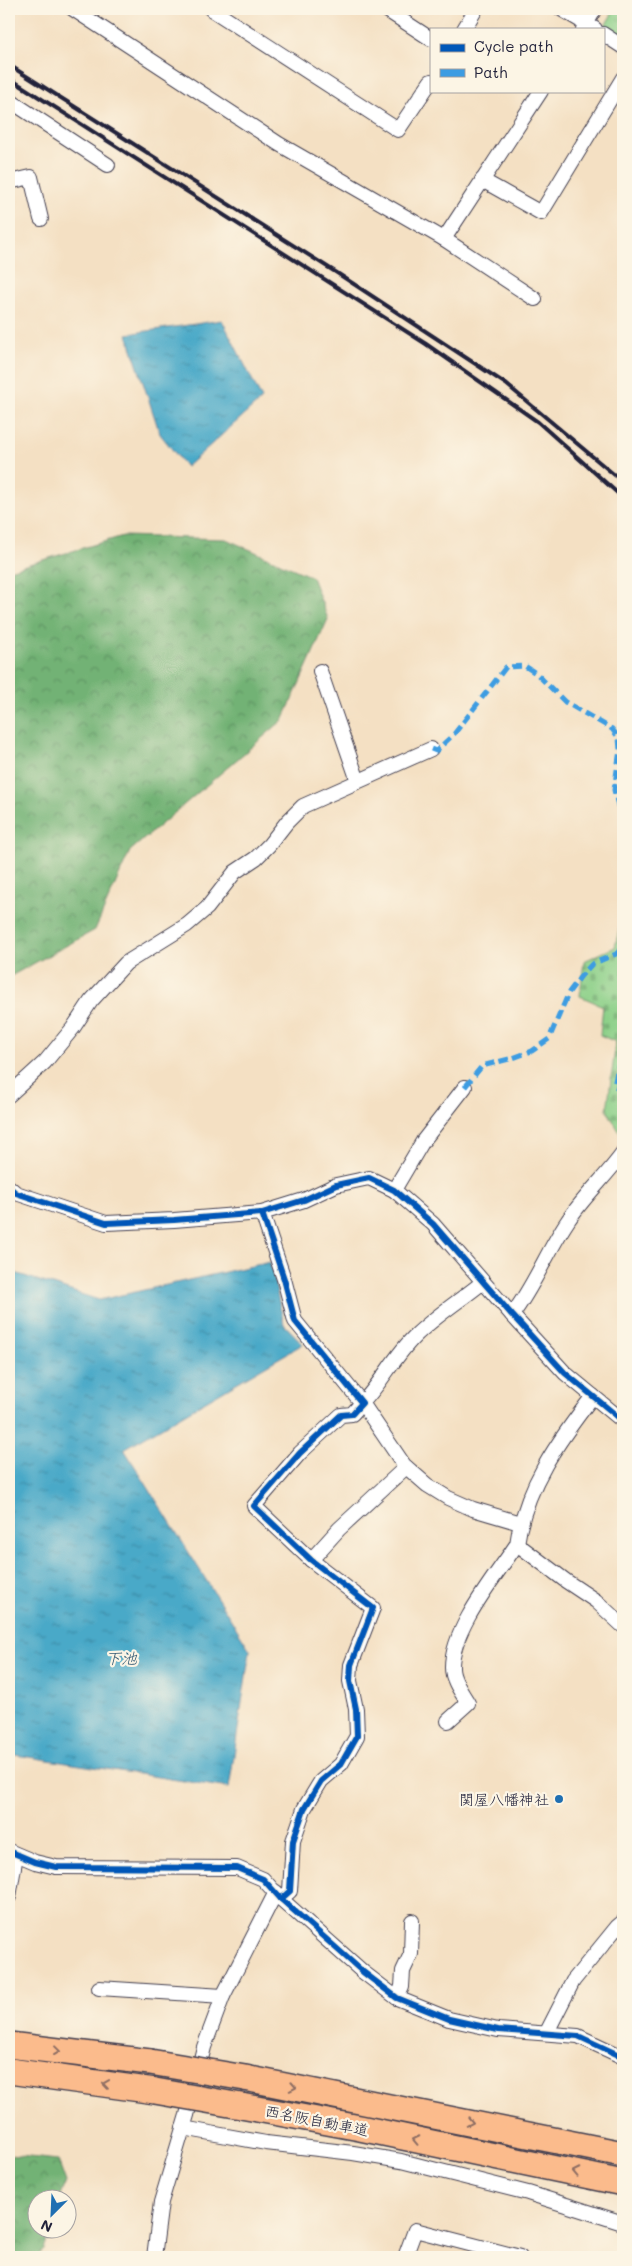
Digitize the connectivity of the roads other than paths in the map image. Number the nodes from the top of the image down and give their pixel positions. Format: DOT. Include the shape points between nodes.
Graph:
graph roads {
  1 [pos="73,9"];
  2 [pos="211,9"];
  3 [pos="385,9"];
  4 [pos="476,9"];
  5 [pos="561,9"];
  6 [pos="596,9"];
  7 [pos="588,27"];
  8 [pos="465,28"];
  9 [pos="604,35"];
  10 [pos="430,37"];
  11 [pos="623,47"];
  12 [pos="623,78"];
  13 [pos="430,82"];
  14 [pos="540,92"];
  15 [pos="9,100"];
  16 [pos="108,165"];
  17 [pos="482,180"];
  18 [pos="9,182"];
  19 [pos="42,219"];
  20 [pos="444,239"];
  21 [pos="535,299"];
  22 [pos="320,671"];
  23 [pos="431,749"];
  24 [pos="358,781"];
  25 [pos="465,1087"];
  26 [pos="9,1095"];
  27 [pos="623,1152"];
  28 [pos="394,1190"];
  29 [pos="11,1194"];
  30 [pos="262,1213"];
  31 [pos="483,1282"];
  32 [pos="512,1315"];
  33 [pos="593,1396"];
  34 [pos="362,1403"];
  35 [pos="623,1422"];
  36 [pos="406,1467"];
  37 [pos="520,1522"];
  38 [pos="517,1544"];
  39 [pos="311,1560"];
  40 [pos="623,1626"];
  41 [pos="448,1720"];
  42 [pos="12,1853"];
  43 [pos="278,1895"];
  44 [pos="9,1897"];
  45 [pos="412,1921"];
  46 [pos="623,1922"];
  47 [pos="99,1988"];
  48 [pos="223,1996"];
  49 [pos="397,1998"];
  50 [pos="547,2032"];
  51 [pos="9,2045"];
  52 [pos="623,2057"];
  53 [pos="9,2071"];
  54 [pos="183,2128"];
  55 [pos="623,2154"];
  56 [pos="623,2183"];
  57 [pos="623,2223"];
  58 [pos="154,2257"];
  59 [pos="405,2257"];
  60 [pos="520,2257"];
  1 -- 20 [label="street" via="279,144"];
  2 -- 13 [label="street" via="398,130"];
  3 -- 10 [label="street"];
  4 -- 8 [label="street"];
  5 -- 7 [label="street"];
  6 -- 7 [label="street"];
  9 -- 11 [label="street"];
  12 -- 17 [label="street" via="541,213"];
  14 -- 17 [label="street"];
  15 -- 16 [label="street"];
  17 -- 20 [label="street"];
  18 -- 19 [label="street" via="30,177"];
  20 -- 21 [label="street"];
  22 -- 24 [label="street"];
  23 -- 24 [label="street"];
  24 -- 26 [label="street" via="303,806 262,851 235,872 207,908 187,925 126,963 90,1001 74,1028 45,1062"];
  25 -- 28 [label="street" via="423,1141"];
  27 -- 32 [label="street" via="566,1222"];
  28 -- 30 [label="street" via="369,1178 336,1185 304,1200"];
  28 -- 31 [label="street" via="433,1224"];
  29 -- 30 [label="street" via="106,1223"];
  30 -- 34 [label="street" via="295,1322"];
  31 -- 32 [label="street"];
  31 -- 34 [label="street" via="415,1336"];
  32 -- 33 [label="street" via="565,1373"];
  33 -- 35 [label="street"];
  33 -- 37 [label="street" via="541,1471"];
  34 -- 36 [label="street"];
  34 -- 39 [label="street" via="352,1414 341,1414 300,1453 254,1506"];
  36 -- 37 [label="street" via="426,1485 448,1498 473,1509"];
  36 -- 39 [label="street" via="339,1529"];
  37 -- 38 [label="street"];
  38 -- 40 [label="street" via="596,1601"];
  38 -- 41 [label="street" via="463,1627 454,1651 452,1669 468,1703"];
  39 -- 43 [label="street" via="372,1608 351,1666 357,1736 341,1764 321,1781 304,1809 293,1841 290,1891"];
  42 -- 43 [label="street" via="56,1867 237,1868 263,1879"];
  42 -- 44 [label="street"];
  43 -- 48 [label="street"];
  43 -- 49 [label="street"];
  45 -- 49 [label="street" via="411,1954 403,1970 402,1987"];
  46 -- 50 [label="street" via="573,1981"];
  47 -- 48 [label="street"];
  48 -- 54 [label="street" via="204,2047"];
  49 -- 50 [label="street" via="459,2021 498,2030"];
  50 -- 52 [label="street" via="578,2036"];
  51 -- 55 [label="highway, 西名阪自動車道, one-way, bridge" via="150,2062 245,2078"];
  56 -- 53 [label="highway, 西名阪自動車道, one-way, bridge" via="241,2106"];
  54 -- 57 [label="street" via="401,2161 528,2193"];
  54 -- 58 [label="street" via="161,2202"];
  59 -- 60 [label="street" via="415,2230"];
}
